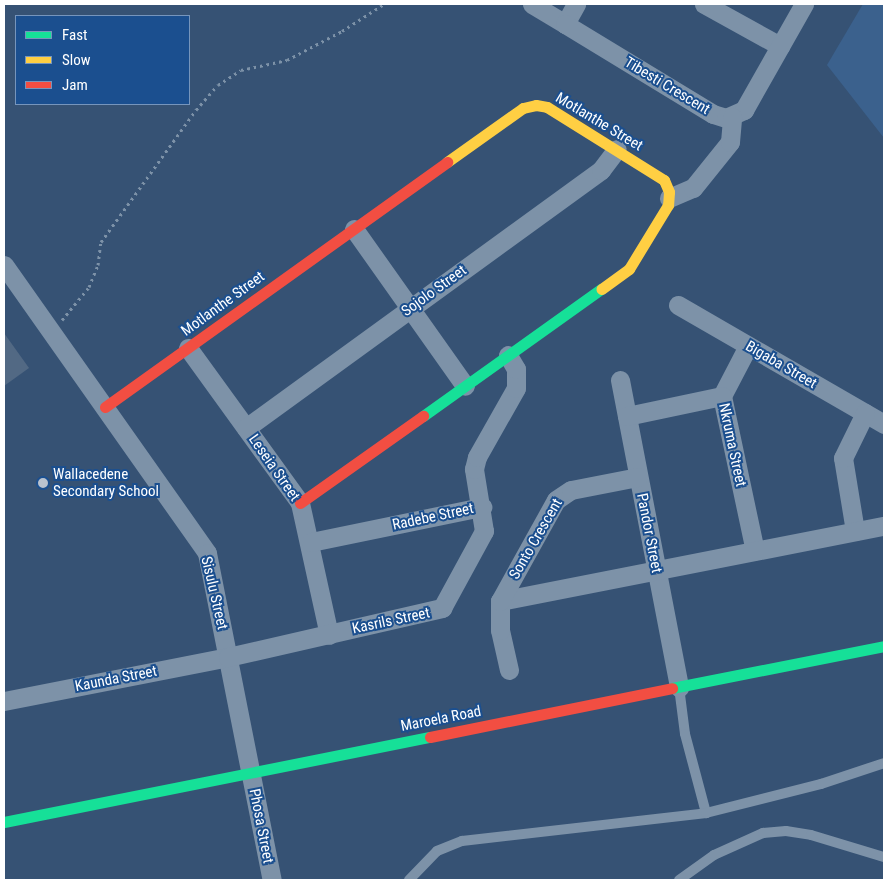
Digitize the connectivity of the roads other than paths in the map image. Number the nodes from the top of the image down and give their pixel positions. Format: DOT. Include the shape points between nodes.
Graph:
graph roads {
  1 [pos="532,4"];
  2 [pos="576,4"];
  3 [pos="704,4"];
  4 [pos="804,4"];
  5 [pos="565,24"];
  6 [pos="780,46"];
  7 [pos="732,117"];
  8 [pos="617,149"];
  9 [pos="669,198"];
  10 [pos="354,229"];
  11 [pos="4,265"];
  12 [pos="678,305"];
  13 [pos="410,308"];
  14 [pos="748,346"];
  15 [pos="188,348"];
  16 [pos="508,355"];
  17 [pos="620,380"];
  18 [pos="465,386"];
  19 [pos="722,396"];
  20 [pos="105,407"];
  21 [pos="865,413"];
  22 [pos="627,416"];
  23 [pos="884,424"];
  24 [pos="246,428"];
  25 [pos="638,477"];
  26 [pos="300,503"];
  27 [pos="482,507"];
  28 [pos="884,526"];
  29 [pos="855,532"];
  30 [pos="311,542"];
  31 [pos="755,551"];
  32 [pos="656,570"];
  33 [pos="500,601"];
  34 [pos="329,635"];
  35 [pos="884,646"];
  36 [pos="228,657"];
  37 [pos="509,670"];
  38 [pos="679,687"];
  39 [pos="4,702"];
  40 [pos="884,764"];
  41 [pos="251,772"];
  42 [pos="706,813"];
  43 [pos="4,822"];
  44 [pos="884,857"];
  45 [pos="272,880"];
  46 [pos="410,880"];
  47 [pos="679,880"];
  1 -- 5 [label="street, Tibesti Crescent"];
  2 -- 5 [label="street"];
  3 -- 6 [label="street"];
  4 -- 6 [label="street"];
  5 -- 7 [label="street, Tibesti Crescent" via="713,114"];
  6 -- 7 [label="street" via="744,110"];
  7 -- 9 [label="street" via="730,142 693,188"];
  8 -- 9 [label="street, Motlanthe Street" via="659,175 667,186"];
  8 -- 10 [label="street, Motlanthe Street" via="548,107 529,106"];
  8 -- 13 [label="street, Sojolo Street" via="602,170"];
  9 -- 16 [label="street" via="629,269"];
  10 -- 13 [label="street"];
  10 -- 15 [label="street, Motlanthe Street"];
  11 -- 20 [label="street, Sisulu Street"];
  12 -- 14 [label="street, Bigaba Street"];
  13 -- 18 [label="street"];
  13 -- 24 [label="street, Sojolo Street"];
  14 -- 19 [label="street, Nkruma Street"];
  14 -- 21 [label="street, Bigaba Street"];
  15 -- 20 [label="street, Motlanthe Street"];
  15 -- 24 [label="street, Leseia Street"];
  16 -- 18 [label="street"];
  16 -- 27 [label="street, Radebe Street" via="518,380 475,462"];
  17 -- 22 [label="street, Pandor Street"];
  18 -- 26 [label="street"];
  19 -- 22 [label="street"];
  19 -- 31 [label="street, Nkruma Street"];
  20 -- 36 [label="street, Sisulu Street" via="207,553"];
  21 -- 23 [label="street, Bigaba Street"];
  21 -- 29 [label="street" via="843,458"];
  22 -- 25 [label="street, Pandor Street"];
  24 -- 26 [label="street, Leseia Street"];
  25 -- 32 [label="street, Pandor Street"];
  25 -- 33 [label="street, Sonto Crescent" via="571,490 560,496"];
  26 -- 30 [label="street, Leseia Street"];
  27 -- 30 [label="street, Radebe Street"];
  27 -- 34 [label="street, Kasrils Street" via="483,537 442,608"];
  28 -- 29 [label="street"];
  29 -- 31 [label="street"];
  30 -- 34 [label="street, Leseia Street"];
  31 -- 32 [label="street"];
  32 -- 33 [label="street, Sonto Crescent"];
  32 -- 38 [label="street, Pandor Street"];
  33 -- 37 [label="street, Sonto Crescent" via="500,630"];
  34 -- 36 [label="street, Kasrils Street"];
  35 -- 38 [label="street, Maroela Road"];
  36 -- 39 [label="street, Kaunda Street"];
  36 -- 41 [label="street, Sisulu Street"];
  38 -- 41 [label="street, Maroela Road"];
  38 -- 42 [label="lane" via="685,734"];
  40 -- 42 [label="lane" via="821,784"];
  41 -- 43 [label="street, Maroela Road"];
  41 -- 45 [label="street, Phosa Street"];
  42 -- 46 [label="lane" via="462,840 437,851"];
  44 -- 47 [label="lane" via="811,835 786,831 763,833 714,855"];
}
